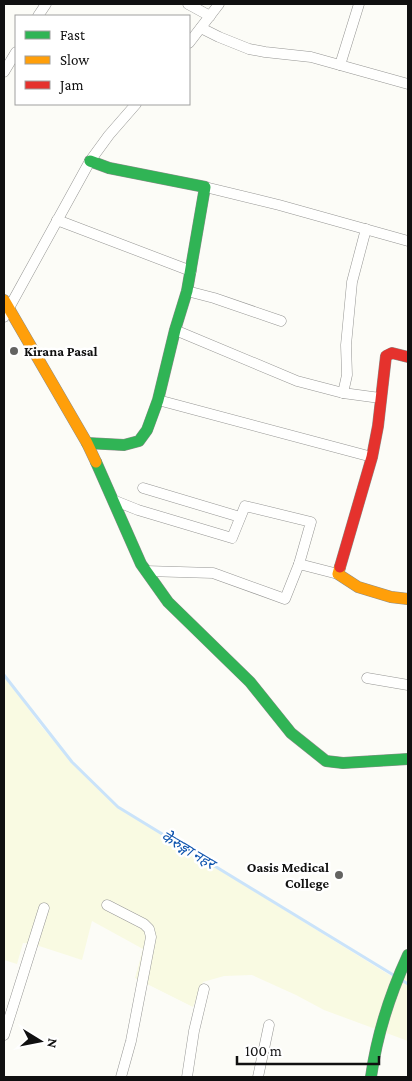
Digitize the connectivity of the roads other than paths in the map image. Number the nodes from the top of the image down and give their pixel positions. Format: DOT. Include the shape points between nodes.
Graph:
graph roads {
  1 [pos="46,4"];
  2 [pos="188,4"];
  3 [pos="219,4"];
  4 [pos="359,4"];
  5 [pos="39,15"];
  6 [pos="210,16"];
  7 [pos="201,28"];
  8 [pos="190,41"];
  9 [pos="15,54"];
  10 [pos="340,65"];
  11 [pos="4,72"];
  12 [pos="408,84"];
  13 [pos="135,105"];
  14 [pos="90,161"];
  15 [pos="205,187"];
  16 [pos="58,220"];
  17 [pos="366,229"];
  18 [pos="408,241"];
  19 [pos="191,271"];
  20 [pos="187,291"];
  21 [pos="5,308"];
  22 [pos="281,321"];
  23 [pos="175,330"];
  24 [pos="408,357"];
  25 [pos="343,393"];
  26 [pos="380,398"];
  27 [pos="158,400"];
  28 [pos="87,443"];
  29 [pos="372,457"];
  30 [pos="143,488"];
  31 [pos="113,500"];
  32 [pos="240,517"];
  33 [pos="299,564"];
  34 [pos="146,571"];
  35 [pos="338,574"];
  36 [pos="408,599"];
  37 [pos="367,678"];
  38 [pos="408,685"];
  39 [pos="408,759"];
  40 [pos="107,906"];
  41 [pos="44,908"];
  42 [pos="407,957"];
  43 [pos="204,989"];
  44 [pos="269,1025"];
  45 [pos="4,1036"];
  46 [pos="121,1077"];
  47 [pos="187,1077"];
  48 [pos="258,1077"];
  49 [pos="371,1077"];
  1 -- 5 [label="street"];
  2 -- 6 [label="street"];
  3 -- 6 [label="street"];
  4 -- 10 [label="street"];
  6 -- 7 [label="street"];
  7 -- 8 [label="street"];
  7 -- 10 [label="street" via="249,48 311,57"];
  9 -- 11 [label="street"];
  10 -- 12 [label="street"];
  13 -- 14 [label="street"];
  14 -- 15 [label="street" via="109,168"];
  14 -- 16 [label="street"];
  15 -- 17 [label="street"];
  15 -- 19 [label="street"];
  16 -- 19 [label="street"];
  16 -- 21 [label="street"];
  17 -- 18 [label="street"];
  17 -- 25 [label="street" via="352,282 346,345 347,375"];
  19 -- 20 [label="street"];
  20 -- 22 [label="street"];
  20 -- 23 [label="street"];
  21 -- 28 [label="street"];
  23 -- 25 [label="street" via="297,381"];
  23 -- 27 [label="street"];
  24 -- 26 [label="street" via="392,353 386,356"];
  25 -- 26 [label="street"];
  26 -- 29 [label="street"];
  27 -- 28 [label="street" via="147,430 139,441 124,445"];
  27 -- 29 [label="street"];
  28 -- 31 [label="street"];
  29 -- 35 [label="street"];
  30 -- 32 [label="street"];
  31 -- 32 [label="street" via="232,538"];
  31 -- 34 [label="street"];
  32 -- 33 [label="street" via="245,506 311,522"];
  33 -- 34 [label="street" via="285,599 213,573"];
  33 -- 35 [label="street"];
  34 -- 39 [label="street" via="168,602 250,682 291,733 318,756 334,763"];
  35 -- 36 [label="street" via="358,587"];
  37 -- 38 [label="street"];
  40 -- 46 [label="street" via="144,924 151,937"];
  41 -- 45 [label="street"];
  42 -- 49 [label="street" via="396,980 380,1032"];
  43 -- 47 [label="street"];
  44 -- 48 [label="street"];
}
